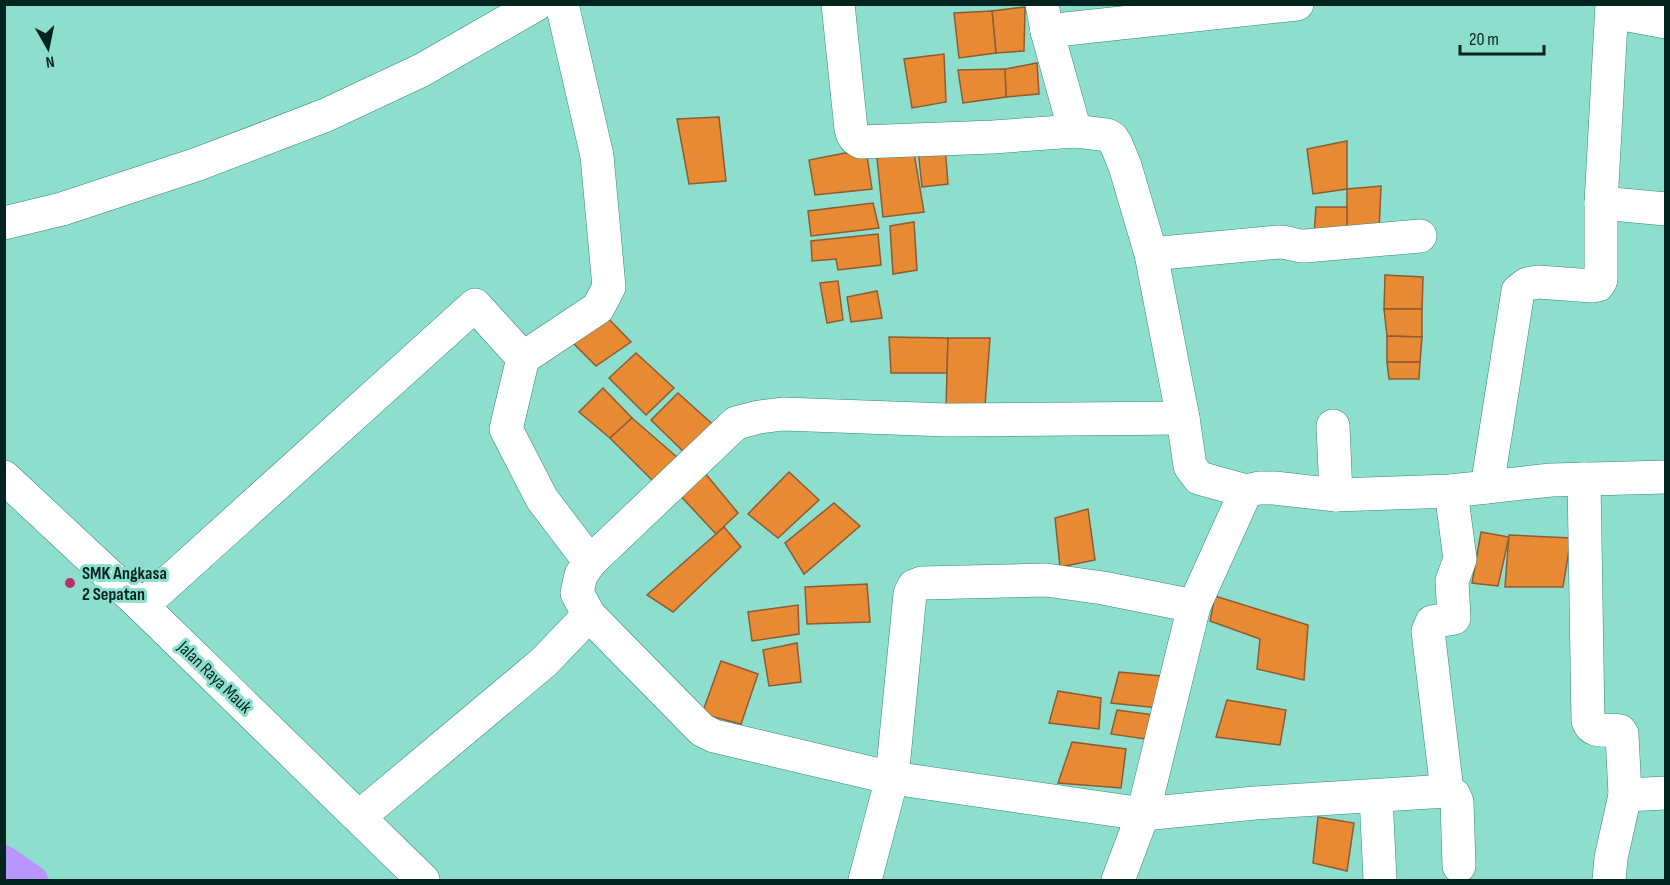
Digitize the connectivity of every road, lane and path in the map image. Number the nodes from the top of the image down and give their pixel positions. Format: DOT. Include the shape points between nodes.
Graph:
graph roads {
  1 [pos="537,4"];
  2 [pos="562,4"];
  3 [pos="838,4"];
  4 [pos="1297,4"];
  5 [pos="1612,8"];
  6 [pos="1045,18"];
  7 [pos="1665,22"];
  8 [pos="1075,131"];
  9 [pos="1600,203"];
  10 [pos="1665,208"];
  11 [pos="4,223"];
  12 [pos="1420,237"];
  13 [pos="1151,254"];
  14 [pos="523,358"];
  15 [pos="1183,418"];
  16 [pos="1333,426"];
  17 [pos="4,477"];
  18 [pos="1665,477"];
  19 [pos="1584,479"];
  20 [pos="1487,487"];
  21 [pos="1451,490"];
  22 [pos="1246,491"];
  23 [pos="1336,495"];
  24 [pos="590,562"];
  25 [pos="142,606"];
  26 [pos="1194,606"];
  27 [pos="589,615"];
  28 [pos="892,778"];
  29 [pos="1447,791"];
  30 [pos="1665,793"];
  31 [pos="1625,795"];
  32 [pos="1376,796"];
  33 [pos="1143,814"];
  34 [pos="359,817"];
  35 [pos="1459,866"];
  36 [pos="423,880"];
  37 [pos="865,880"];
  38 [pos="1118,880"];
  39 [pos="1380,880"];
  40 [pos="1609,880"];
  1 -- 11 [label="street" via="422,70 326,115 198,164 62,209"];
  2 -- 14 [label="street" via="597,156 609,288 598,308"];
  3 -- 8 [label="street" via="851,129 856,140"];
  4 -- 6 [label="street"];
  5 -- 7 [label="street"];
  5 -- 9 [label="street"];
  6 -- 8 [label="street"];
  8 -- 13 [label="street" via="1107,135 1116,144"];
  9 -- 10 [label="street"];
  9 -- 20 [label="street" via="1598,285 1538,282 1518,291"];
  12 -- 13 [label="street" via="1305,246 1279,242"];
  13 -- 15 [label="street"];
  14 -- 24 [label="street" via="506,429 542,498"];
  14 -- 25 [label="street" via="475,305"];
  15 -- 22 [label="street" via="1190,466 1198,478"];
  15 -- 24 [label="street" via="947,420 783,414 759,417 736,423"];
  16 -- 23 [label="street"];
  17 -- 25 [label="street, Jalan Raya Mauk"];
  18 -- 19 [label="street"];
  19 -- 20 [label="street"];
  19 -- 31 [label="street" via="1588,721 1595,730 1616,730 1622,734"];
  20 -- 21 [label="street"];
  21 -- 23 [label="street"];
  21 -- 29 [label="street" via="1460,559 1452,581 1454,618 1432,622 1428,631"];
  22 -- 23 [label="street" via="1274,488"];
  22 -- 26 [label="street"];
  24 -- 27 [label="street" via="581,575 577,593"];
  25 -- 34 [label="street, Jalan Raya Mauk"];
  26 -- 28 [label="street" via="1046,580 914,586 910,594"];
  26 -- 33 [label="street"];
  27 -- 28 [label="street" via="702,730"];
  27 -- 34 [label="street" via="544,662"];
  28 -- 33 [label="street"];
  28 -- 37 [label="street"];
  29 -- 32 [label="street"];
  29 -- 35 [label="street" via="1457,802"];
  30 -- 31 [label="street"];
  31 -- 40 [label="street"];
  32 -- 33 [label="street" via="1255,802"];
  32 -- 39 [label="street"];
  33 -- 38 [label="street"];
  34 -- 36 [label="street, Jalan Raya Mauk"];
}
